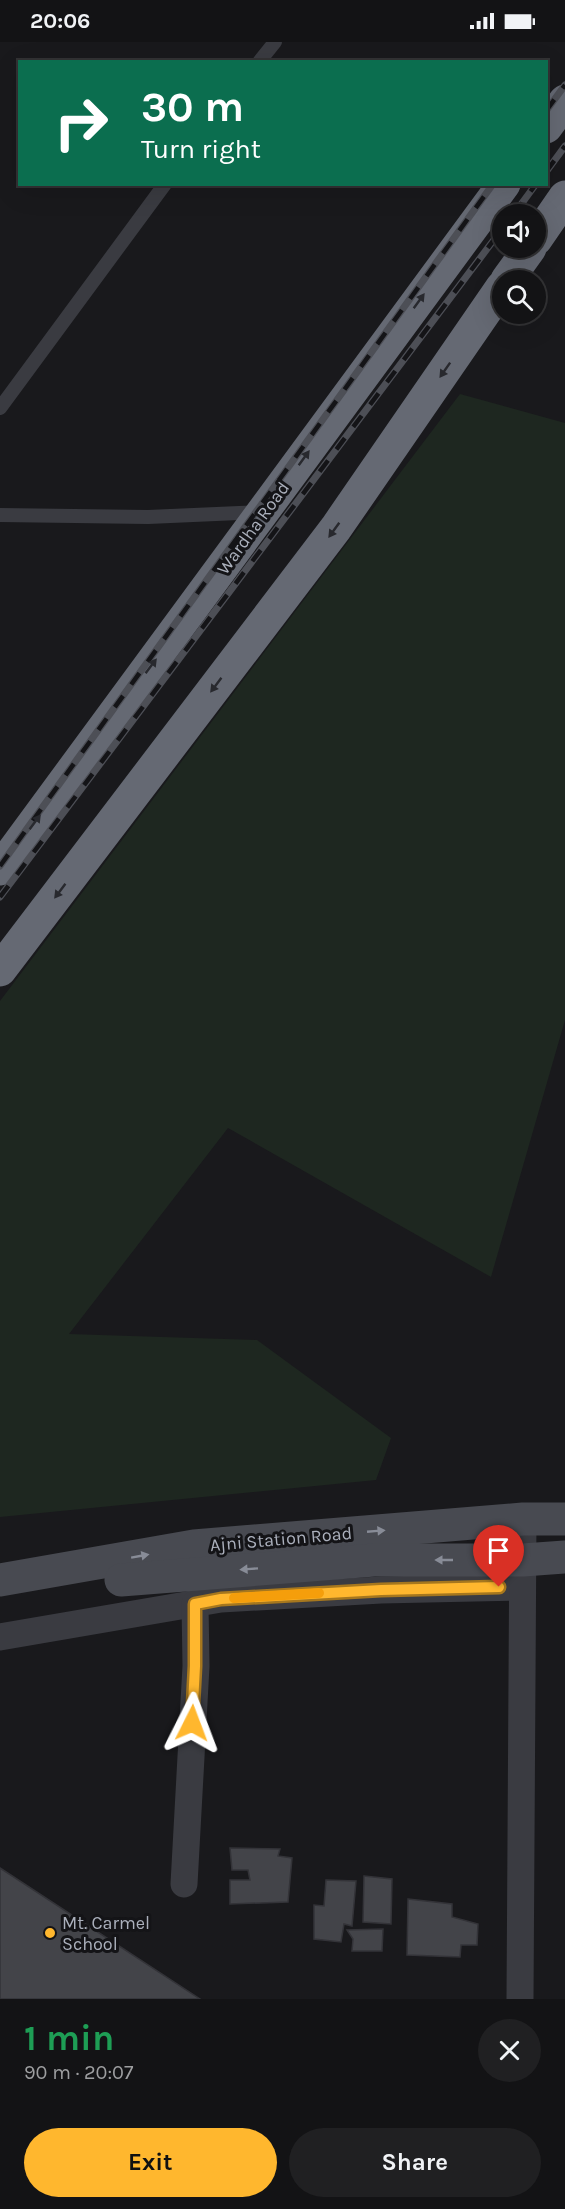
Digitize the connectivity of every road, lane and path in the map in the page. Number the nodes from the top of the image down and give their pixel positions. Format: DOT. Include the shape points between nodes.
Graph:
graph roads {
  1 [pos="275,42"];
  2 [pos="261,60"];
  3 [pos="565,101"];
  4 [pos="548,124"];
  5 [pos="164,186"];
  6 [pos="503,186"];
  7 [pos="565,197"];
  8 [pos="546,225"];
  9 [pos="492,302"];
  10 [pos="0,408"];
  11 [pos="265,512"];
  12 [pos="0,515"];
  13 [pos="0,869"];
  14 [pos="0,970"];
  15 [pos="523,1519"];
  16 [pos="565,1519"];
  17 [pos="565,1557"];
  18 [pos="522,1574"];
  19 [pos="0,1580"];
  20 [pos="0,1596"];
  21 [pos="195,1604"];
  22 [pos="0,1636"];
  23 [pos="184,1884"];
  24 [pos="520,1999"];
  1 -- 2 [label="lane"];
  3 -- 4 [label="highway"];
  5 -- 10 [label="lane"];
  11 -- 6 [label="highway, Wardha Road, one-way"];
  7 -- 8 [label="highway"];
  9 -- 14 [label="highway, one-way" via="336,528"];
  11 -- 12 [label="lane" via="148,517"];
  13 -- 11 [label="highway, Wardha Road, one-way"];
  15 -- 16 [label="main road, Ajni Station Road"];
  15 -- 18 [label="street"];
  19 -- 15 [label="main road, Ajni Station Road, one-way" via="194,1546"];
  17 -- 18 [label="main road, Ajni Station Road"];
  18 -- 20 [label="main road, Ajni Station Road, one-way" via="374,1560 165,1575"];
  18 -- 21 [label="street" via="381,1590 221,1599"];
  18 -- 24 [label="street"];
  21 -- 22 [label="street"];
  21 -- 23 [label="street"];
}
